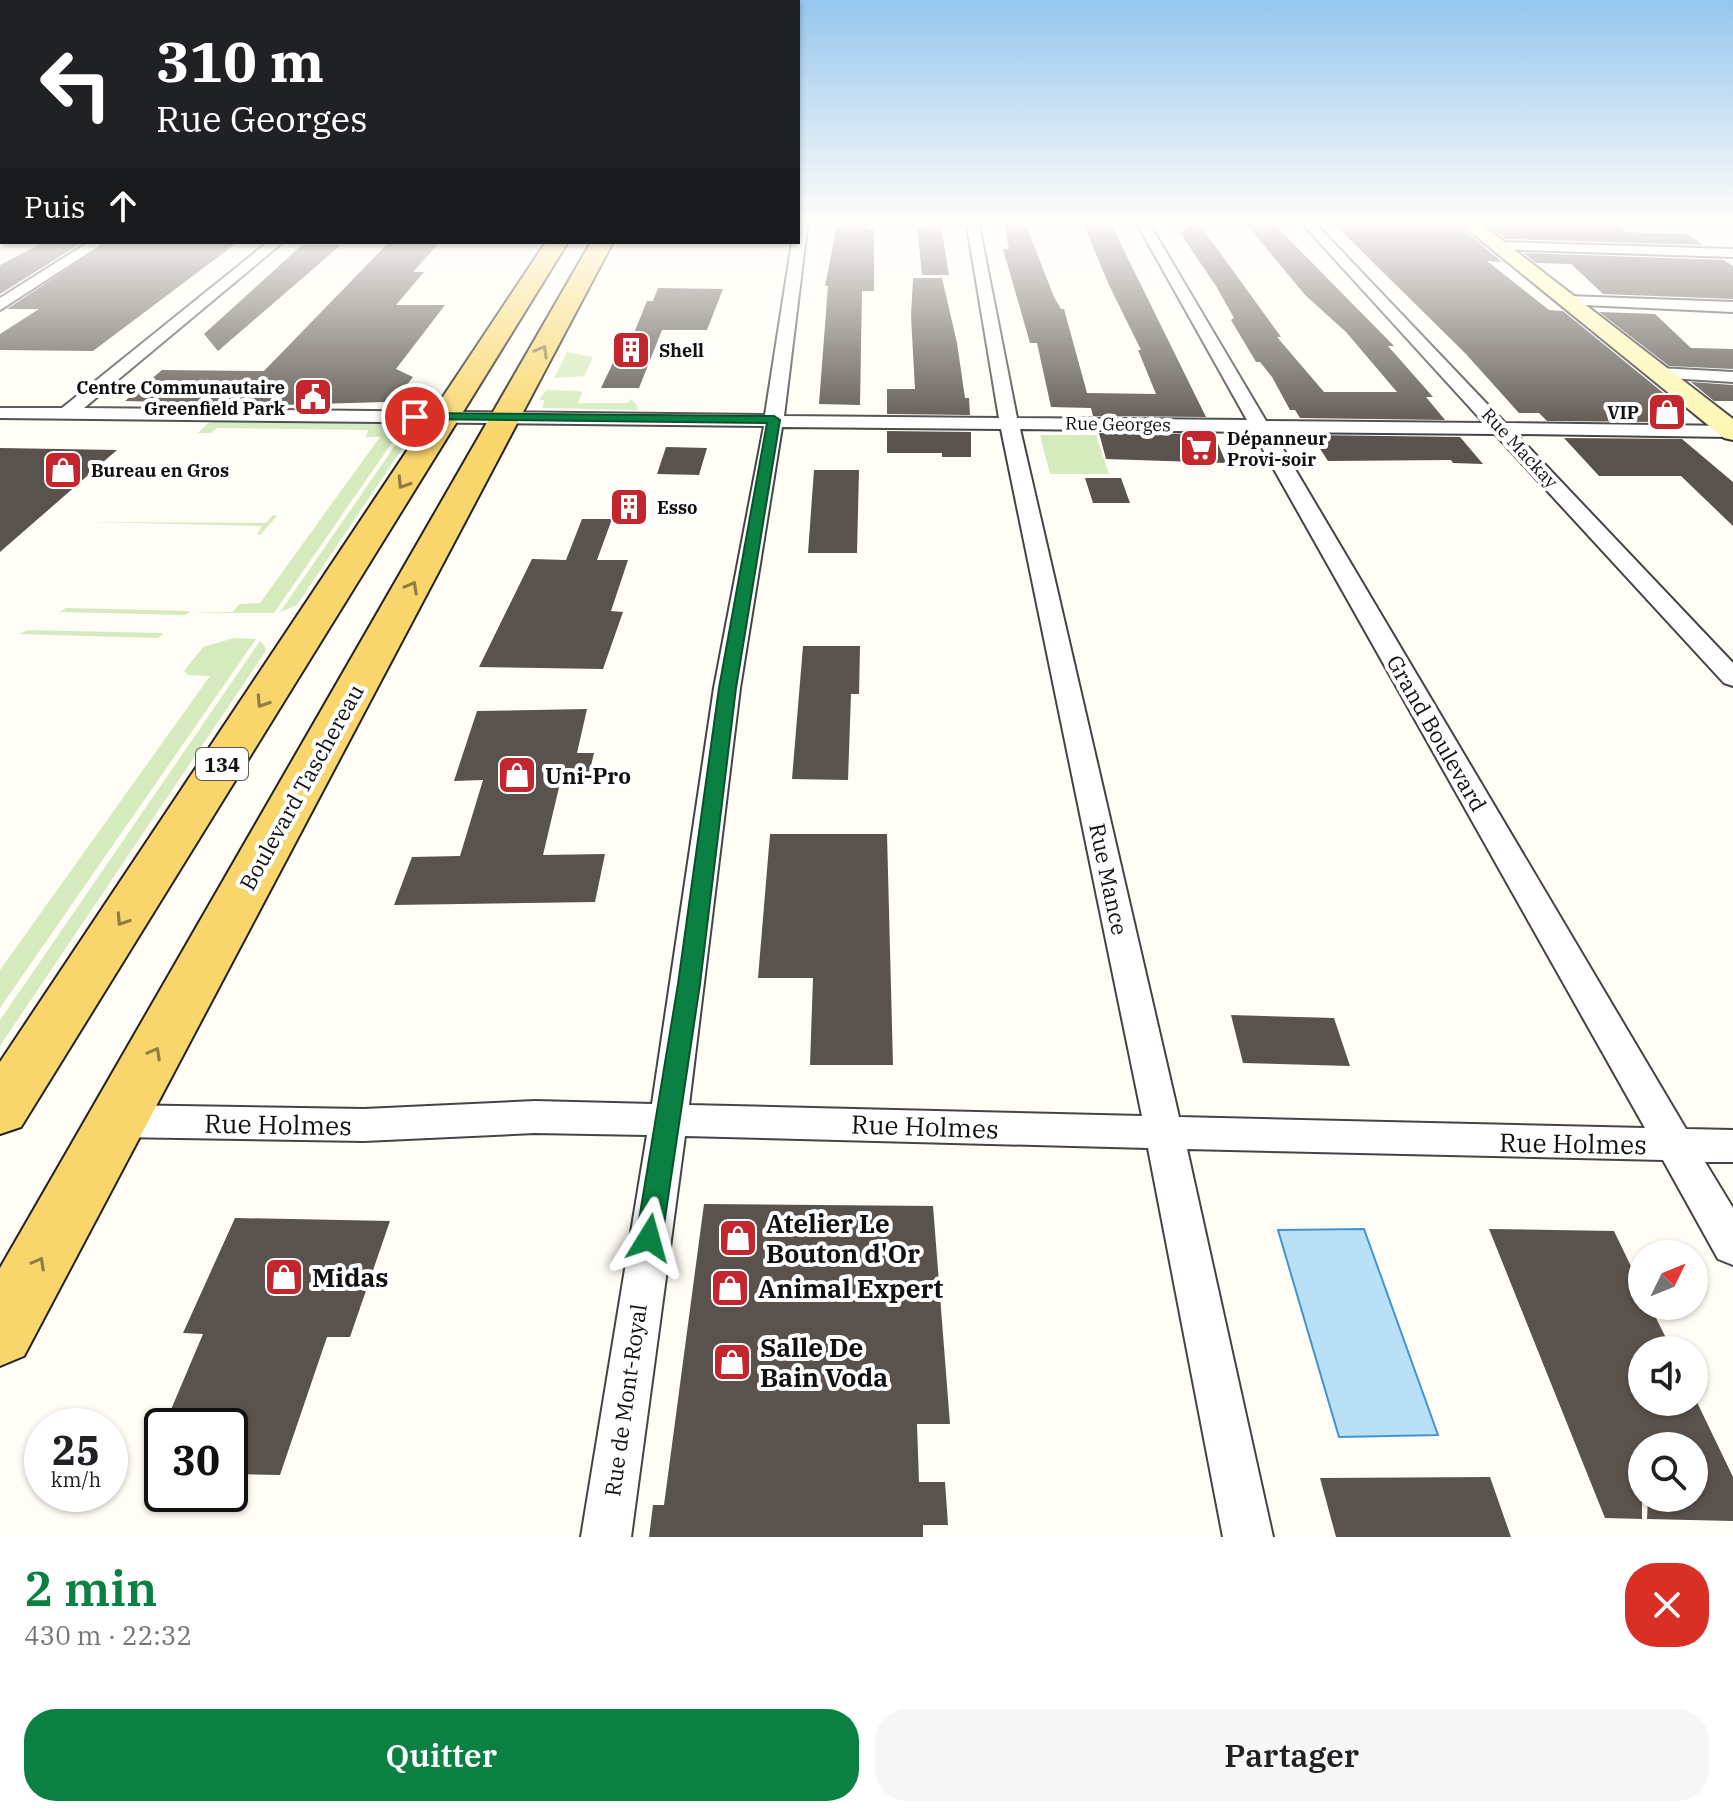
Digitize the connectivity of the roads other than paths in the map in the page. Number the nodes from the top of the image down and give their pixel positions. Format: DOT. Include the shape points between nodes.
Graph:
graph roads {
  1 [pos="21,292"];
  2 [pos="215,292"];
  3 [pos="525,292"];
  4 [pos="575,292"];
  5 [pos="792,292"];
  6 [pos="985,292"];
  7 [pos="1182,292"];
  8 [pos="1372,292"];
  9 [pos="1556,292"];
  10 [pos="1568,301"];
  11 [pos="0,305"];
  12 [pos="1733,307"];
  13 [pos="1659,373"];
  14 [pos="1733,377"];
  15 [pos="0,413"];
  16 [pos="66,414"];
  17 [pos="445,417"];
  18 [pos="505,418"];
  19 [pos="774,420"];
  20 [pos="1009,422"];
  21 [pos="1259,425"];
  22 [pos="1500,428"];
  23 [pos="1732,431"];
  24 [pos="1733,678"];
  25 [pos="0,1110"];
  26 [pos="666,1119"];
  27 [pos="118,1121"];
  28 [pos="1164,1134"];
  29 [pos="1674,1145"];
  30 [pos="1733,1146"];
  31 [pos="1733,1246"];
  32 [pos="0,1333"];
  33 [pos="606,1537"];
  34 [pos="1248,1537"];
  1 -- 11 [label="street"];
  2 -- 16 [label="street"];
  3 -- 17 [label="main road, 134"];
  18 -- 4 [label="main road, Boulevard Taschereau, one-way"];
  5 -- 19 [label="street, Rue de Mont-Royal"];
  6 -- 20 [label="street, Rue Mance"];
  7 -- 21 [label="street, Grand Boulevard"];
  8 -- 22 [label="street, Rue Mackay"];
  9 -- 10 [label="main road"];
  10 -- 12 [label="street"];
  10 -- 13 [label="main road"];
  13 -- 14 [label="street"];
  13 -- 23 [label="main road"];
  15 -- 16 [label="street, Rue Georges"];
  16 -- 17 [label="street, Rue Georges"];
  17 -- 18 [label="street, Rue Georges"];
  17 -- 25 [label="main road, 134, one-way"];
  18 -- 19 [label="street, Rue Georges"];
  27 -- 18 [label="main road, Boulevard Taschereau, one-way"];
  19 -- 20 [label="street, Rue Georges"];
  19 -- 26 [label="street, Rue de Mont-Royal" via="730,674"];
  20 -- 21 [label="street, Rue Georges"];
  20 -- 28 [label="street, Rue Mance"];
  21 -- 22 [label="street, Rue Georges"];
  21 -- 29 [label="street, Grand Boulevard"];
  22 -- 23 [label="street, Rue Georges"];
  22 -- 24 [label="street, Rue Mackay"];
  26 -- 27 [label="street, Rue Holmes" via="535,1117 364,1125"];
  26 -- 28 [label="street, Rue Holmes"];
  26 -- 33 [label="street, Rue de Mont-Royal"];
  32 -- 27 [label="main road, Boulevard Taschereau, one-way"];
  28 -- 29 [label="street, Rue Holmes"];
  28 -- 34 [label="street, Rue Mance"];
  29 -- 30 [label="street, Rue Holmes"];
  29 -- 31 [label="street, Grand Boulevard"];
}
